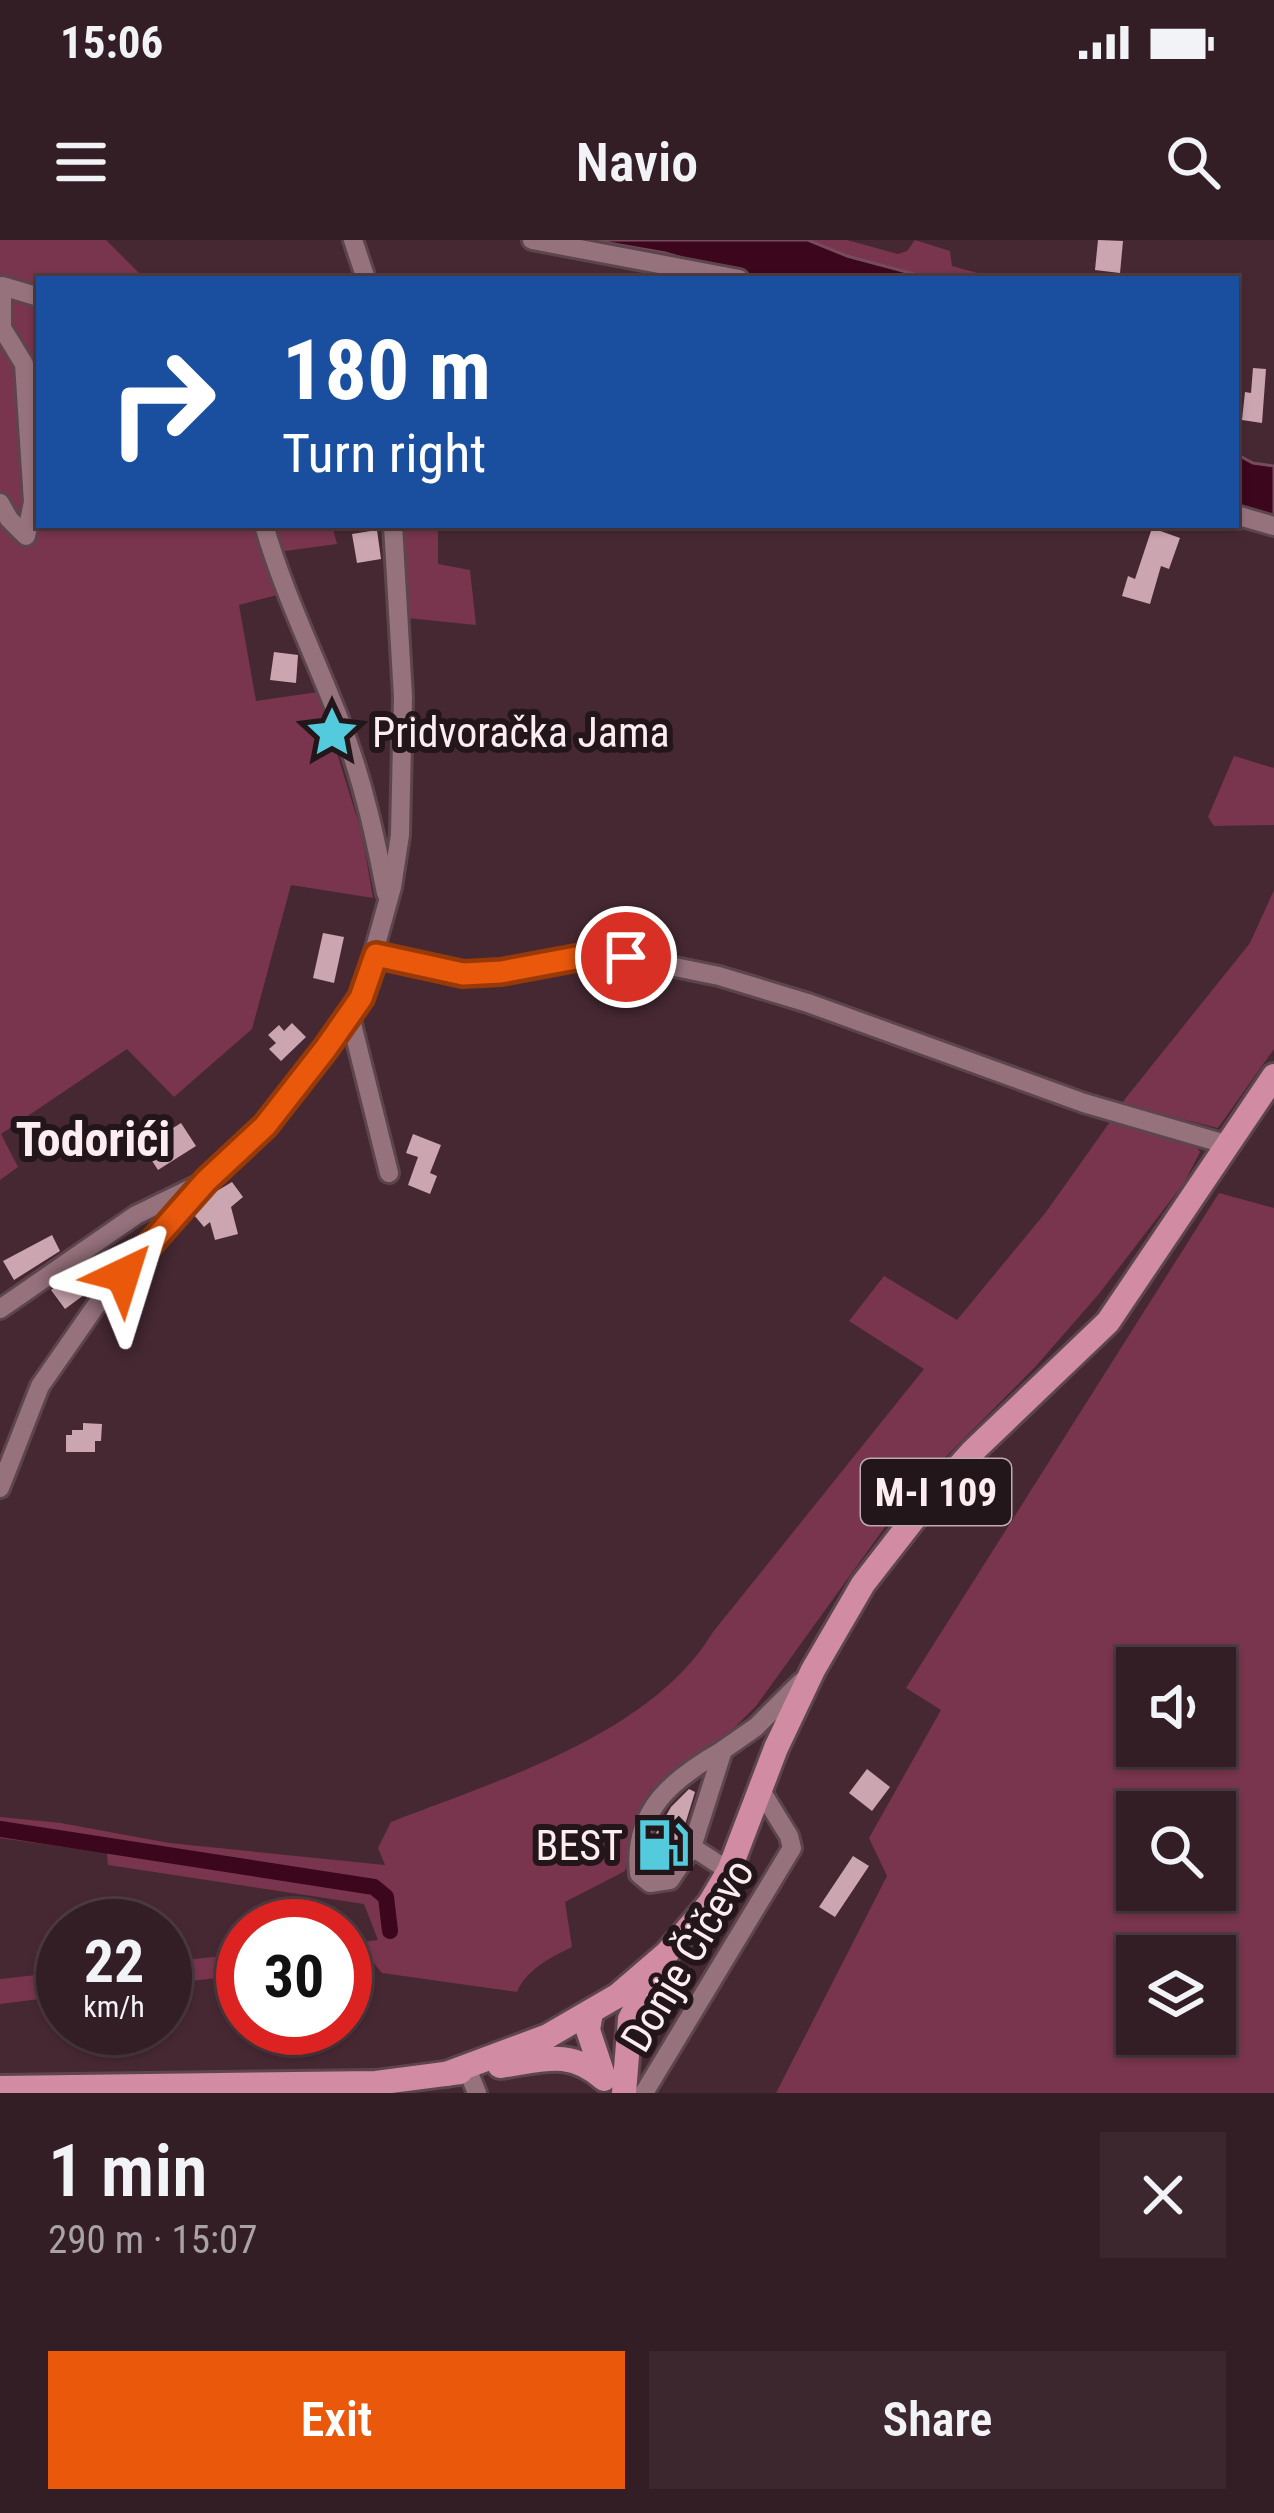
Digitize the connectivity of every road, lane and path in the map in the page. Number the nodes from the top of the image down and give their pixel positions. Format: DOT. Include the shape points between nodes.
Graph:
graph roads {
  1 [pos="352,240"];
  2 [pos="532,240"];
  3 [pos="364,276"];
  4 [pos="723,276"];
  5 [pos="36,296"];
  6 [pos="0,503"];
  7 [pos="1239,516"];
  8 [pos="1274,526"];
  9 [pos="264,528"];
  10 [pos="393,528"];
  11 [pos="388,903"];
  12 [pos="376,955"];
  13 [pos="350,1016"];
  14 [pos="1274,1076"];
  15 [pos="1225,1144"];
  16 [pos="388,1173"];
  17 [pos="206,1181"];
  18 [pos="0,1309"];
  19 [pos="0,1488"];
  20 [pos="813,1670"];
  21 [pos="723,1750"];
  22 [pos="760,1789"];
  23 [pos="692,1847"];
  24 [pos="729,1870"];
  25 [pos="667,1953"];
  26 [pos="592,2012"];
  27 [pos="464,2080"];
  28 [pos="615,2084"];
  29 [pos="0,2088"];
  30 [pos="644,2093"];
  1 -- 3 [label="street"];
  2 -- 4 [label="street"];
  5 -- 6 [label="street" via="2,286 2,328 24,364 31,433 26,536"];
  7 -- 8 [label="street"];
  9 -- 11 [label="street" via="348,742"];
  10 -- 11 [label="street" via="403,799"];
  11 -- 12 [label="street"];
  12 -- 13 [label="street"];
  12 -- 15 [label="street" via="463,974 576,958 675,966"];
  13 -- 16 [label="street"];
  13 -- 17 [label="street" via="265,1126"];
  14 -- 15 [label="main road, M-I 109"];
  15 -- 20 [label="main road, M-I 109" via="1108,1322 926,1503 851,1601"];
  17 -- 18 [label="street" via="136,1215"];
  17 -- 19 [label="street" via="68,1344 40,1386"];
  20 -- 21 [label="street"];
  20 -- 22 [label="main road, M-I 109"];
  21 -- 23 [label="street"];
  21 -- 23 [label="street" via="665,1789 641,1839 639,1874 650,1883 670,1880"];
  22 -- 24 [label="main road, M-I 109"];
  22 -- 30 [label="street, Donje Čičevo" via="792,1848"];
  23 -- 24 [label="street"];
  24 -- 25 [label="main road, M-I 109"];
  25 -- 26 [label="main road, M-I 109"];
  25 -- 28 [label="main road" via="635,2004"];
  26 -- 27 [label="main road, M-I 109"];
  26 -- 28 [label="main road" via="588,2030"];
  27 -- 28 [label="main road" via="569,2057"];
  27 -- 29 [label="main road, M-I 109"];
}
